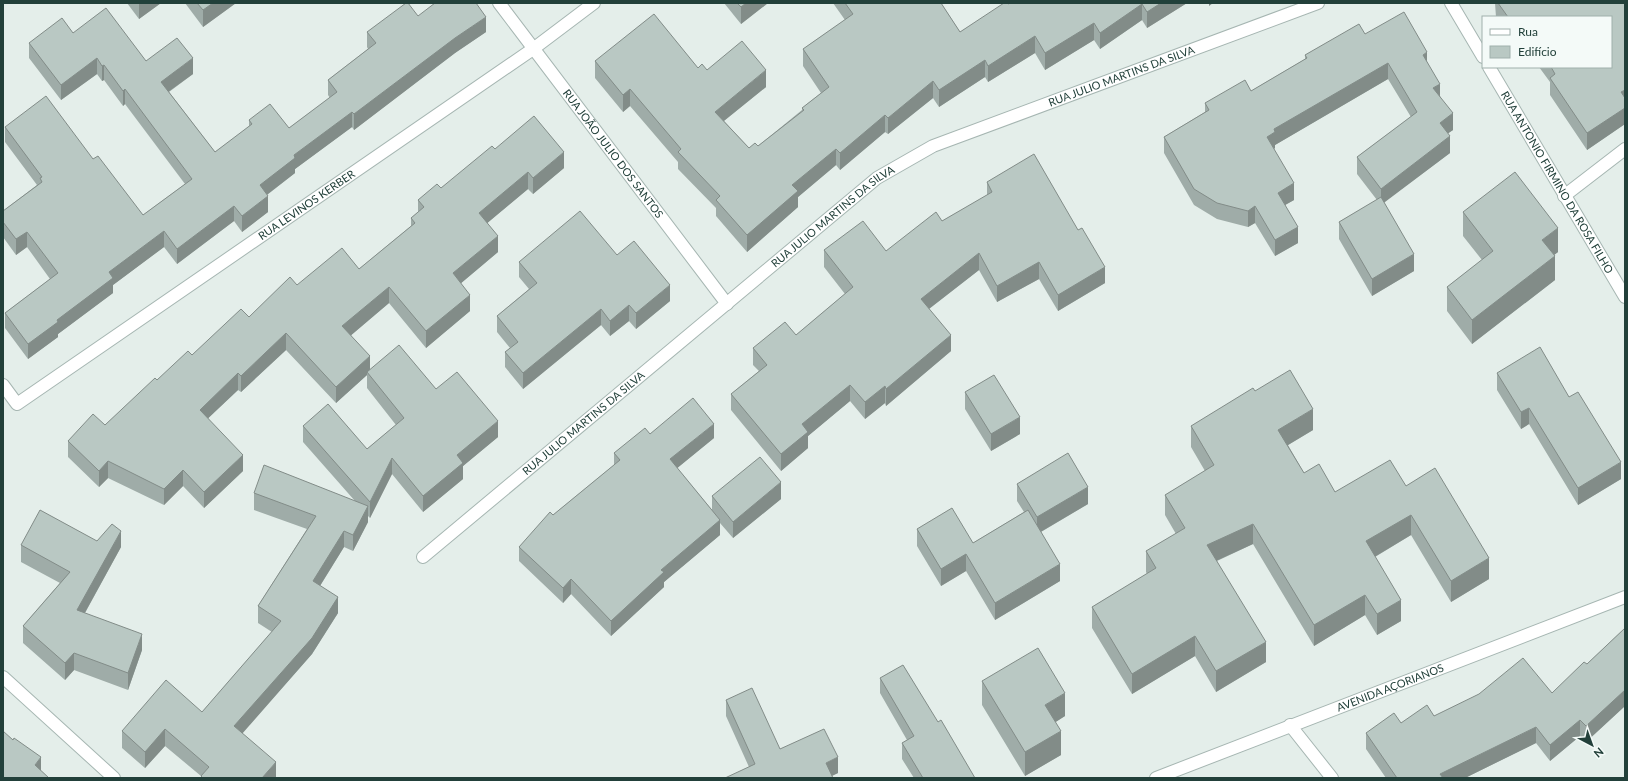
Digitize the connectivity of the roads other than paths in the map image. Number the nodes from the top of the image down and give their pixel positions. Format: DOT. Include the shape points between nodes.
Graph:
graph roads {
  1 [pos="499,3"];
  2 [pos="594,3"];
  3 [pos="1318,3"];
  4 [pos="1451,3"];
  5 [pos="533,49"];
  6 [pos="1482,56"];
  7 [pos="1490,68"];
  8 [pos="1625,149"];
  9 [pos="1564,196"];
  10 [pos="1625,297"];
  11 [pos="727,304"];
  12 [pos="3,385"];
  13 [pos="423,557"];
  14 [pos="1625,597"];
  15 [pos="3,677"];
  16 [pos="1290,725"];
  17 [pos="114,778"];
  18 [pos="1156,778"];
  19 [pos="1332,778"];
  1 -- 5 [label="street, RUA JOÃO JULIO DOS SANTOS"];
  2 -- 5 [label="street, RUA LEVINOS KERBER"];
  3 -- 11 [label="street, RUA JULIO MARTINS DA SILVA" via="933,146 877,178"];
  4 -- 6 [label="street"];
  5 -- 11 [label="street, RUA JOÃO JULIO DOS SANTOS"];
  5 -- 12 [label="street, RUA LEVINOS KERBER" via="17,404"];
  7 -- 9 [label="street, RUA ANTONIO FIRMINO DA ROSA FILHO"];
  8 -- 9 [label="street"];
  9 -- 10 [label="street, RUA ANTONIO FIRMINO DA ROSA FILHO"];
  11 -- 13 [label="street, RUA JULIO MARTINS DA SILVA"];
  14 -- 16 [label="street, AVENIDA AÇORIANOS"];
  15 -- 17 [label="street"];
  16 -- 18 [label="street, AVENIDA AÇORIANOS"];
  16 -- 19 [label="street"];
}
